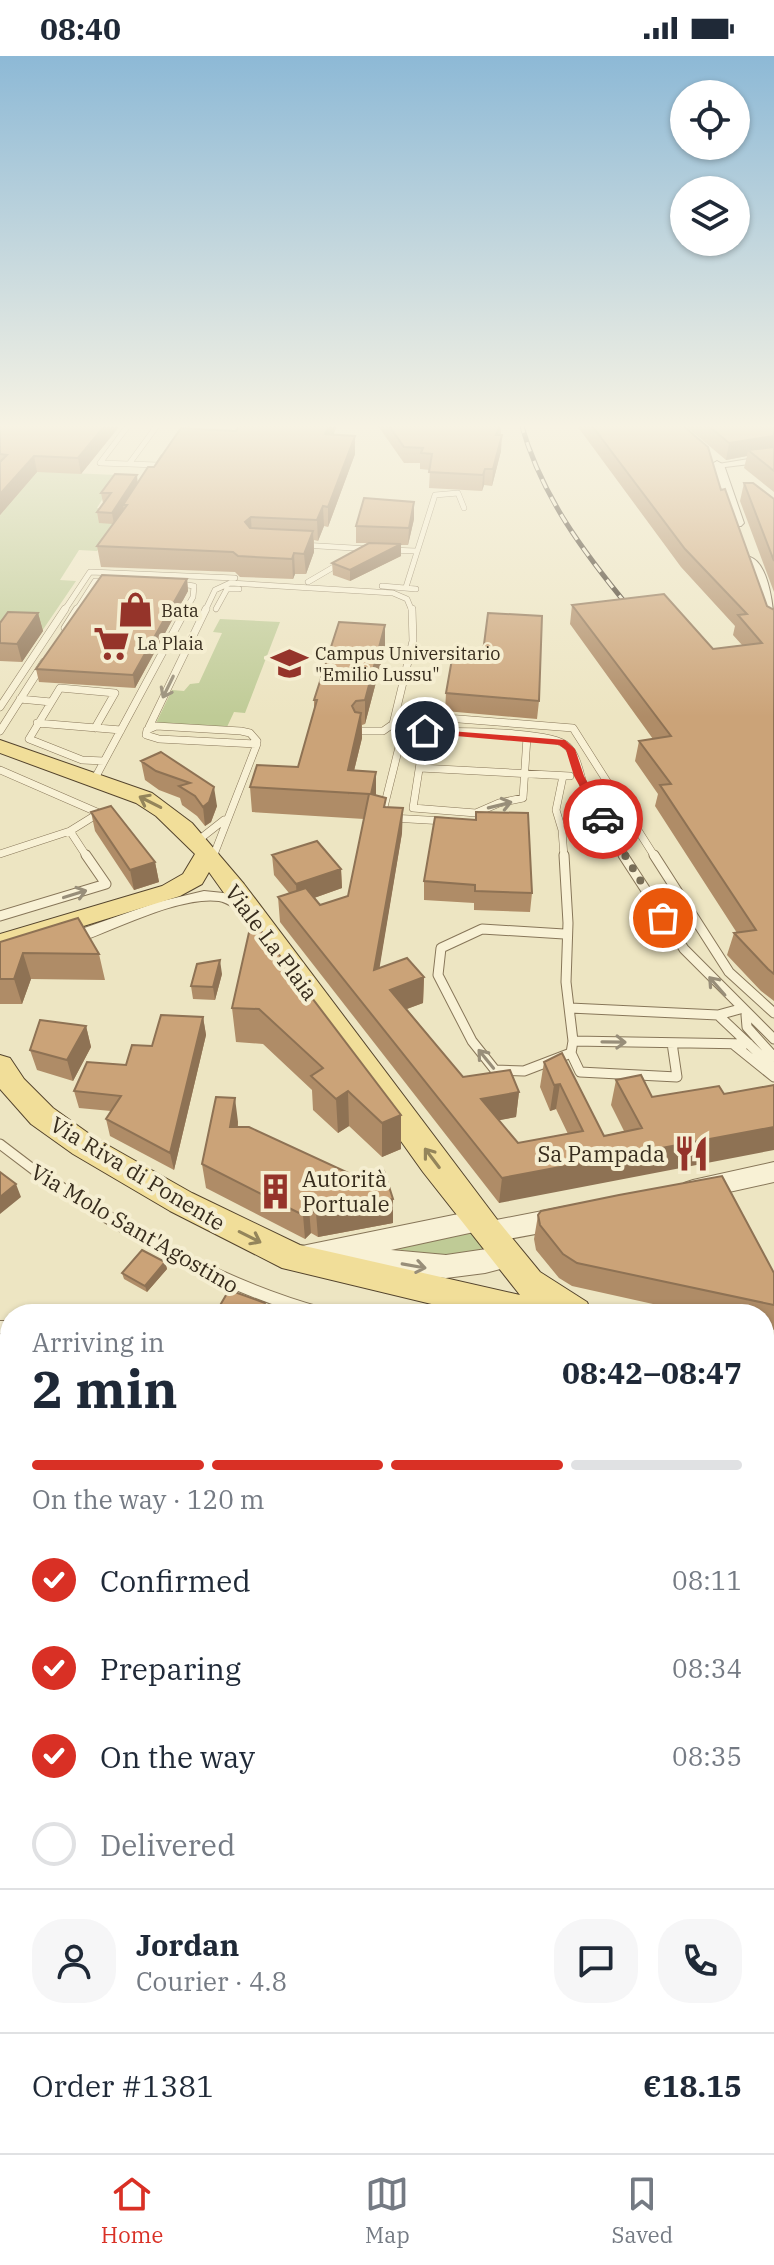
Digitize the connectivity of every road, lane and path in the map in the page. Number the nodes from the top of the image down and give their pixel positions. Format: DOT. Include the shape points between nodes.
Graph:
graph roads {
  1 [pos="426,521"];
  2 [pos="737,521"];
  3 [pos="295,545"];
  4 [pos="338,547"];
  5 [pos="367,549"];
  6 [pos="416,551"];
  7 [pos="99,559"];
  8 [pos="331,567"];
  9 [pos="90,572"];
  10 [pos="308,582"];
  11 [pos="406,587"];
  12 [pos="290,589"];
  13 [pos="416,589"];
  14 [pos="337,594"];
  15 [pos="216,609"];
  16 [pos="774,625"];
  17 [pos="63,632"];
  18 [pos="47,658"];
  19 [pos="20,699"];
  20 [pos="51,702"];
  21 [pos="0,707"];
  22 [pos="37,723"];
  23 [pos="149,727"];
  24 [pos="95,728"];
  25 [pos="121,730"];
  26 [pos="0,731"];
  27 [pos="359,731"];
  28 [pos="169,733"];
  29 [pos="527,737"];
  30 [pos="257,743"];
  31 [pos="0,746"];
  32 [pos="420,768"];
  33 [pos="0,770"];
  34 [pos="99,771"];
  35 [pos="525,774"];
  36 [pos="563,776"];
  37 [pos="579,776"];
  38 [pos="228,816"];
  39 [pos="481,822"];
  40 [pos="70,831"];
  41 [pos="205,853"];
  42 [pos="0,854"];
  43 [pos="248,909"];
  44 [pos="57,912"];
  45 [pos="0,916"];
  46 [pos="564,934"];
  47 [pos="7,950"];
  48 [pos="570,1008"];
  49 [pos="743,1012"];
  50 [pos="774,1013"];
  51 [pos="718,1015"];
  52 [pos="774,1039"];
  53 [pos="573,1041"];
  54 [pos="672,1043"];
  55 [pos="733,1044"];
  56 [pos="749,1044"];
  57 [pos="571,1053"];
  58 [pos="774,1057"];
  59 [pos="0,1065"];
  60 [pos="774,1068"];
  61 [pos="774,1077"];
  62 [pos="0,1144"];
  63 [pos="772,1177"];
  64 [pos="671,1195"];
  65 [pos="598,1211"];
  66 [pos="482,1234"];
  67 [pos="338,1250"];
  68 [pos="294,1258"];
  69 [pos="291,1304"];
  70 [pos="494,1304"];
  71 [pos="563,1304"];
  1 -- 6 [label="lane"];
  2 -- 16 [label="main road"];
  3 -- 4 [label="lane"];
  4 -- 5 [label="lane"];
  4 -- 8 [label="lane"];
  5 -- 6 [label="lane"];
  5 -- 8 [label="lane"];
  6 -- 11 [label="lane"];
  7 -- 9 [label="lane"];
  8 -- 10 [label="lane"];
  9 -- 10 [label="lane"];
  9 -- 21 [label="lane"];
  10 -- 11 [label="lane"];
  11 -- 13 [label="lane"];
  12 -- 14 [label="lane"];
  12 -- 15 [label="lane" via="231,588"];
  12 -- 23 [label="lane, one-way" via="230,583 217,587"];
  12 -- 27 [label="lane" via="383,592 408,600 413,639 393,724 383,731"];
  17 -- 25 [label="lane" via="95,581 194,586 193,597"];
  18 -- 19 [label="lane"];
  19 -- 20 [label="lane"];
  19 -- 26 [label="lane"];
  20 -- 22 [label="lane"];
  20 -- 24 [label="lane" via="60,688 115,693"];
  22 -- 24 [label="lane"];
  22 -- 34 [label="lane" via="29,739"];
  23 -- 30 [label="lane" via="241,731"];
  23 -- 30 [label="lane" via="146,735 159,739"];
  24 -- 25 [label="lane"];
  25 -- 34 [label="lane"];
  28 -- 30 [label="lane" via="240,737"];
  29 -- 32 [label="lane" via="425,731"];
  29 -- 35 [label="lane"];
  29 -- 37 [label="lane" via="561,742 571,749"];
  30 -- 38 [label="lane"];
  31 -- 34 [label="main road, Viale La Plaia"];
  32 -- 35 [label="lane"];
  32 -- 35 [label="lane, one-way" via="413,808 476,813 523,798"];
  33 -- 40 [label="lane" via="99,813"];
  41 -- 34 [label="main road, Viale La Plaia, one-way" via="164,809"];
  35 -- 36 [label="lane"];
  36 -- 37 [label="lane"];
  36 -- 46 [label="lane" via="556,810 567,901"];
  49 -- 37 [label="lane, one-way" via="683,948"];
  38 -- 41 [label="lane"];
  38 -- 41 [label="lane" via="214,830"];
  39 -- 50 [label="lane" via="391,818 383,811 406,719 573,728 729,972"];
  40 -- 42 [label="lane"];
  44 -- 40 [label="lane, one-way" via="106,884"];
  41 -- 43 [label="main road, Viale La Plaia"];
  41 -- 44 [label="main road" via="193,879 171,891"];
  43 -- 47 [label="street" via="217,896"];
  66 -- 43 [label="main road, Viale La Plaia, one-way"];
  44 -- 45 [label="lane"];
  44 -- 47 [label="main road"];
  46 -- 48 [label="lane"];
  57 -- 46 [label="lane, one-way" via="524,1071 495,1070 472,1041 438,975 441,948 482,929"];
  48 -- 51 [label="lane"];
  48 -- 53 [label="lane"];
  49 -- 51 [label="lane"];
  49 -- 52 [label="lane"];
  49 -- 58 [label="lane" via="747,1027"];
  51 -- 56 [label="lane"];
  53 -- 54 [label="lane, one-way"];
  53 -- 57 [label="lane"];
  54 -- 55 [label="lane"];
  54 -- 57 [label="lane" via="677,1077 580,1072"];
  55 -- 56 [label="lane"];
  55 -- 61 [label="lane"];
  56 -- 60 [label="lane"];
  59 -- 68 [label="main road, Via Riva di Ponente, one-way" via="42,1116 84,1146"];
  62 -- 69 [label="lane, Via Molo Sant'Agostino" via="38,1175 199,1269"];
  63 -- 64 [label="street"];
  65 -- 66 [label="street"];
  66 -- 67 [label="street"];
  67 -- 66 [label="street, one-way" via="433,1268 480,1265"];
  66 -- 71 [label="main road" via="528,1282"];
  67 -- 68 [label="street"];
  68 -- 70 [label="main road"];
}
